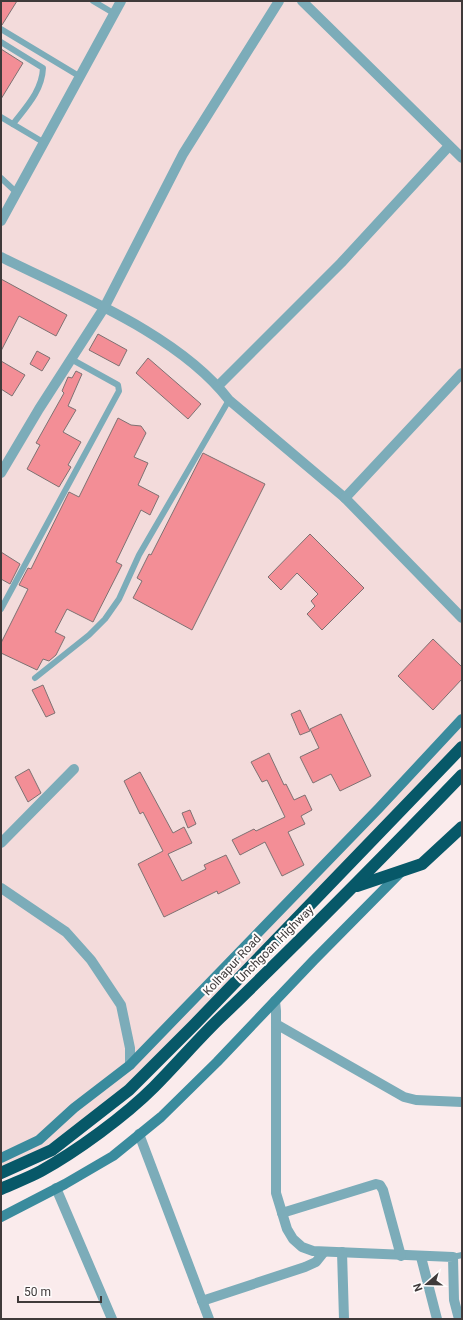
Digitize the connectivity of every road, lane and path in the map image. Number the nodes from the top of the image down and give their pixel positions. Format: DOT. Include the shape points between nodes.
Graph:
graph roads {
  1 [pos="93,1"];
  2 [pos="121,1"];
  3 [pos="279,1"];
  4 [pos="302,1"];
  5 [pos="115,14"];
  6 [pos="1,29"];
  7 [pos="1,42"];
  8 [pos="79,76"];
  9 [pos="1,117"];
  10 [pos="13,124"];
  11 [pos="43,142"];
  12 [pos="449,146"];
  13 [pos="462,158"];
  14 [pos="1,178"];
  15 [pos="16,192"];
  16 [pos="1,221"];
  17 [pos="1,257"];
  18 [pos="104,308"];
  19 [pos="71,359"];
  20 [pos="462,373"];
  21 [pos="218,386"];
  22 [pos="229,400"];
  23 [pos="1,473"];
  24 [pos="345,498"];
  25 [pos="1,610"];
  26 [pos="462,618"];
  27 [pos="35,678"];
  28 [pos="462,719"];
  29 [pos="462,747"];
  30 [pos="74,769"];
  31 [pos="462,775"];
  32 [pos="462,828"];
  33 [pos="1,843"];
  34 [pos="401,872"];
  35 [pos="354,887"];
  36 [pos="1,888"];
  37 [pos="275,1001"];
  38 [pos="276,1024"];
  39 [pos="130,1065"];
  40 [pos="462,1102"];
  41 [pos="139,1134"];
  42 [pos="1,1158"];
  43 [pos="1,1173"];
  44 [pos="56,1188"];
  45 [pos="1,1189"];
  46 [pos="282,1213"];
  47 [pos="1,1217"];
  48 [pos="324,1252"];
  49 [pos="342,1252"];
  50 [pos="401,1256"];
  51 [pos="458,1256"];
  52 [pos="421,1257"];
  53 [pos="202,1301"];
  54 [pos="112,1319"];
  55 [pos="208,1319"];
  56 [pos="344,1319"];
  57 [pos="437,1319"];
  58 [pos="459,1319"];
  1 -- 5 [label="lane"];
  2 -- 5 [label="street"];
  3 -- 18 [label="street" via="183,154"];
  4 -- 12 [label="street"];
  5 -- 8 [label="street"];
  6 -- 8 [label="lane"];
  7 -- 10 [label="lane" via="43,68 34,97"];
  8 -- 11 [label="street"];
  9 -- 10 [label="lane"];
  10 -- 11 [label="lane"];
  11 -- 15 [label="street"];
  12 -- 13 [label="street"];
  12 -- 21 [label="street" via="341,262"];
  14 -- 15 [label="lane"];
  15 -- 16 [label="street"];
  17 -- 18 [label="street"];
  18 -- 19 [label="street"];
  18 -- 21 [label="street" via="170,344"];
  19 -- 23 [label="street"];
  19 -- 25 [label="lane" via="118,385 119,391"];
  20 -- 24 [label="street"];
  21 -- 22 [label="street"];
  22 -- 24 [label="street"];
  22 -- 27 [label="lane" via="139,555 119,599 105,619 89,635"];
  24 -- 26 [label="street"];
  28 -- 39 [label="street"];
  29 -- 43 [label="highway, Kolhapur Road" via="129,1090 52,1150"];
  30 -- 33 [label="street"];
  31 -- 35 [label="highway, Unchgoan Highway"];
  32 -- 34 [label="highway" via="422,864"];
  34 -- 35 [label="highway"];
  34 -- 37 [label="street"];
  35 -- 45 [label="highway, Unchgoan Highway" via="125,1113 69,1155 40,1172"];
  36 -- 39 [label="street" via="66,932 92,960 121,1005 130,1048"];
  37 -- 38 [label="street"];
  37 -- 41 [label="street" via="161,1117"];
  38 -- 40 [label="street" via="404,1097"];
  38 -- 46 [label="street" via="276,1193"];
  39 -- 42 [label="street" via="74,1108 40,1140"];
  41 -- 44 [label="street" via="113,1156"];
  41 -- 53 [label="street"];
  44 -- 47 [label="street"];
  44 -- 54 [label="street"];
  46 -- 48 [label="street" via="293,1239 302,1247"];
  46 -- 50 [label="street" via="376,1184 380,1185"];
  48 -- 49 [label="street"];
  48 -- 53 [label="street" via="320,1258 305,1267"];
  49 -- 50 [label="street"];
  49 -- 56 [label="street"];
  50 -- 52 [label="street"];
  51 -- 52 [label="street"];
  51 -- 58 [label="street" via="454,1300"];
  52 -- 57 [label="street"];
  53 -- 55 [label="street"];
}
